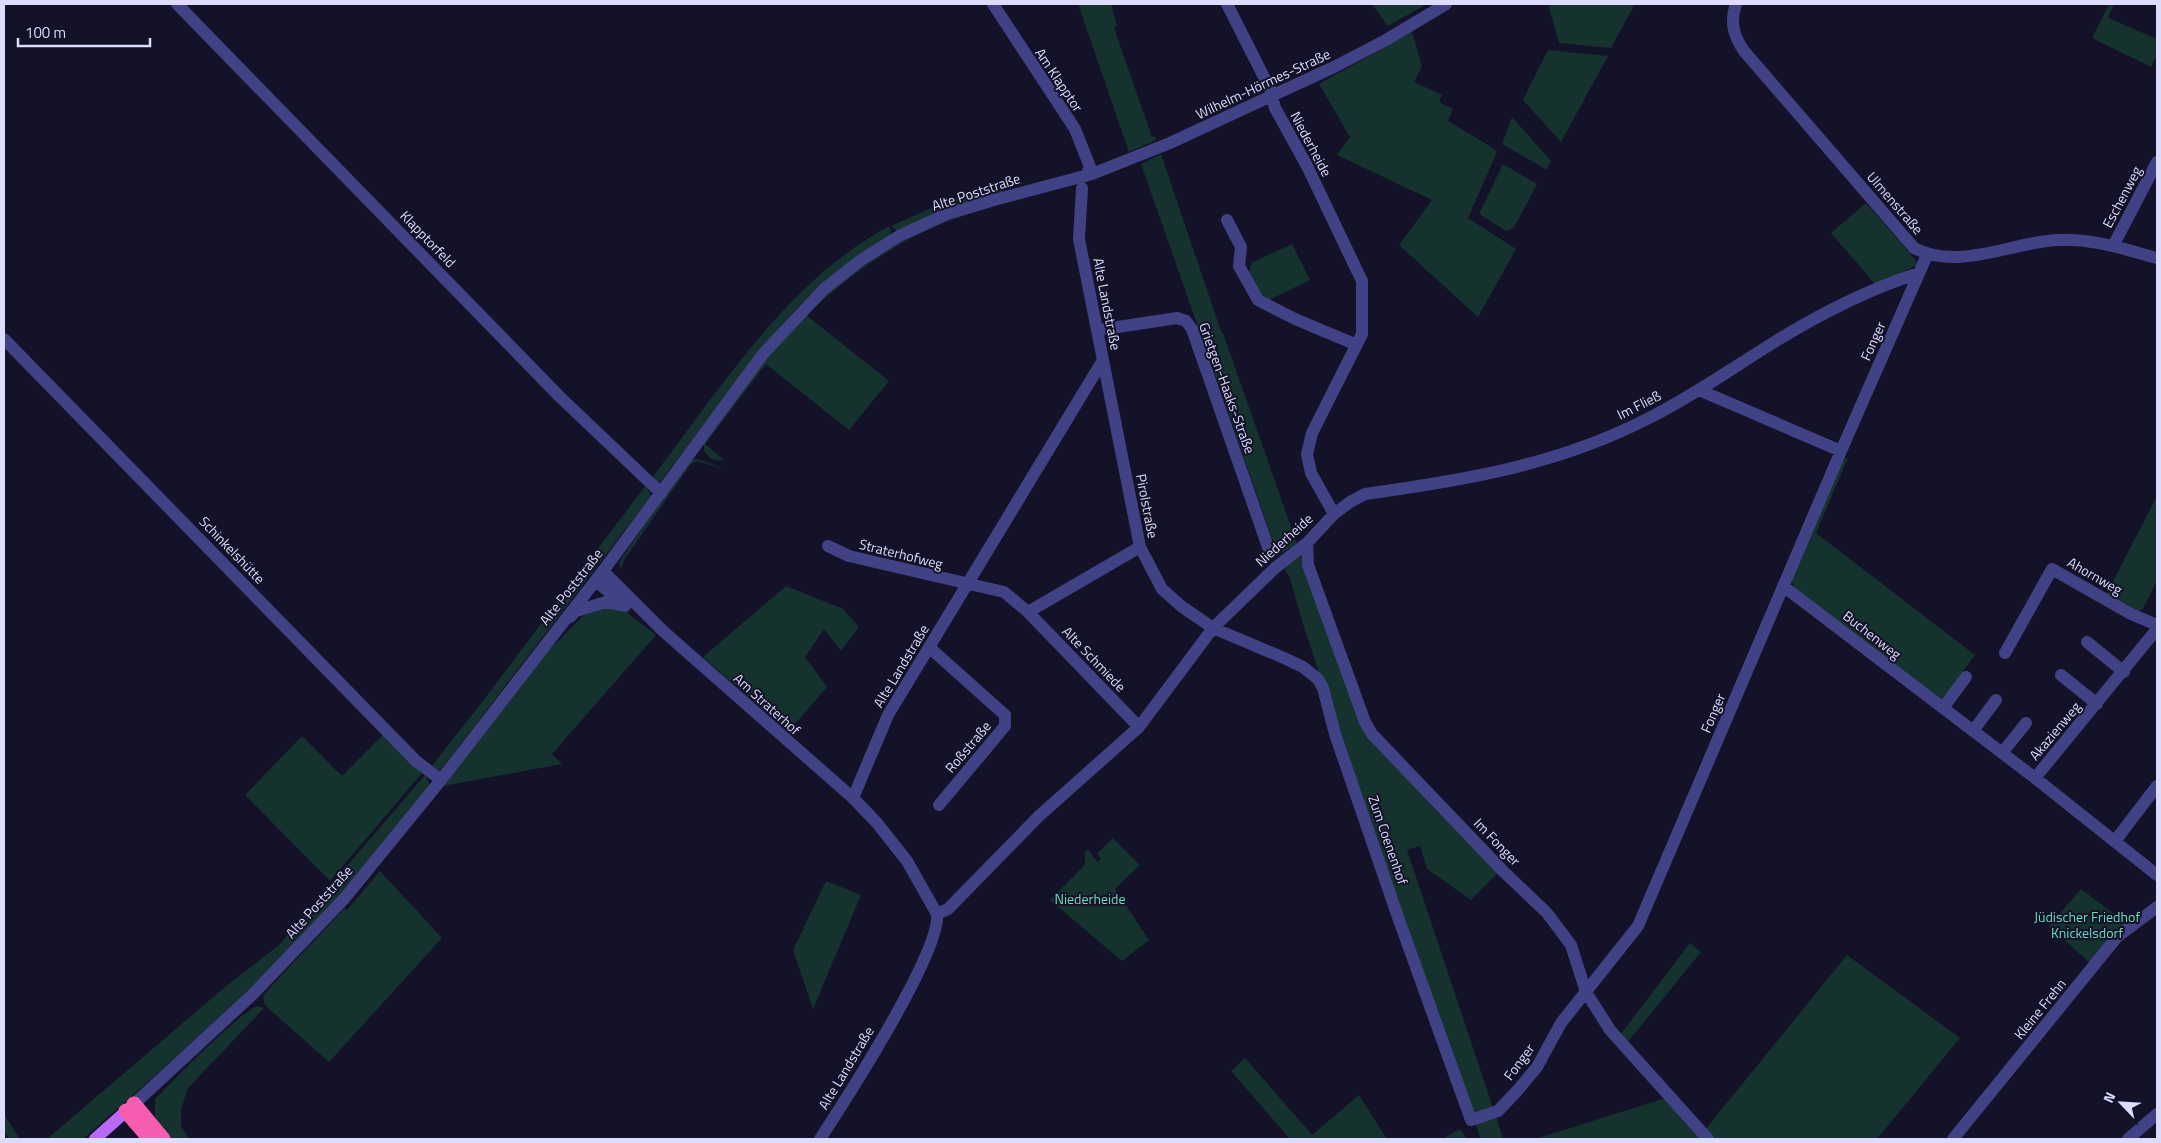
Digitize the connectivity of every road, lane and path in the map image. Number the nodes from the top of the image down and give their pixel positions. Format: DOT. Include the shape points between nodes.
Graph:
graph roads {
  1 [pos="177,4"];
  2 [pos="992,4"];
  3 [pos="1227,4"];
  4 [pos="1446,4"];
  5 [pos="1736,4"];
  6 [pos="1272,97"];
  7 [pos="2157,162"];
  8 [pos="1084,182"];
  9 [pos="1228,220"];
  10 [pos="2113,246"];
  11 [pos="1927,255"];
  12 [pos="2157,258"];
  13 [pos="1919,273"];
  14 [pos="1098,330"];
  15 [pos="4,339"];
  16 [pos="1357,345"];
  17 [pos="1103,360"];
  18 [pos="1699,390"];
  19 [pos="1840,451"];
  20 [pos="661,493"];
  21 [pos="1334,514"];
  22 [pos="1307,543"];
  23 [pos="828,546"];
  24 [pos="1140,547"];
  25 [pos="1268,550"];
  26 [pos="599,576"];
  27 [pos="969,583"];
  28 [pos="1783,586"];
  29 [pos="625,606"];
  30 [pos="1028,612"];
  31 [pos="2157,625"];
  32 [pos="1213,628"];
  33 [pos="2157,629"];
  34 [pos="663,631"];
  35 [pos="552,637"];
  36 [pos="2087,642"];
  37 [pos="930,648"];
  38 [pos="2005,653"];
  39 [pos="2124,672"];
  40 [pos="2061,674"];
  41 [pos="1966,677"];
  42 [pos="1996,700"];
  43 [pos="2097,704"];
  44 [pos="1943,708"];
  45 [pos="2026,722"];
  46 [pos="1139,727"];
  47 [pos="1973,730"];
  48 [pos="2002,753"];
  49 [pos="2035,778"];
  50 [pos="441,780"];
  51 [pos="2157,786"];
  52 [pos="852,798"];
  53 [pos="940,805"];
  54 [pos="2115,841"];
  55 [pos="2157,875"];
  56 [pos="2157,907"];
  57 [pos="937,914"];
  58 [pos="1586,992"];
  59 [pos="130,1108"];
  60 [pos="2157,1114"];
  61 [pos="1471,1120"];
  62 [pos="826,1136"];
  63 [pos="95,1139"];
  64 [pos="150,1139"];
  65 [pos="163,1139"];
  66 [pos="1708,1139"];
  67 [pos="1953,1139"];
  68 [pos="2128,1139"];
  1 -- 20 [label="street, Klapptorfeld" via="560,396"];
  2 -- 8 [label="street, Am Klapptor" via="1074,129 1090,167"];
  3 -- 6 [label="street, Niederheide"];
  4 -- 6 [label="street, Wilhelm-Hörmes-Straße" via="1369,50"];
  5 -- 11 [label="street, Ulmenstraße" via="1732,16 1733,29 1744,51 1914,248"];
  6 -- 8 [label="street, Wilhelm-Hörmes-Straße"];
  6 -- 16 [label="street, Niederheide" via="1362,281 1362,334"];
  7 -- 10 [label="street, Eschenweg"];
  8 -- 14 [label="street, Alte Landstraße" via="1079,239"];
  8 -- 20 [label="street, Alte Poststraße" via="994,200 947,214 899,236 861,260 824,289 763,354"];
  9 -- 16 [label="street" via="1241,247 1239,266 1258,300"];
  10 -- 11 [label="street" via="2091,240 2055,240 1961,257"];
  10 -- 12 [label="street"];
  11 -- 13 [label="street"];
  13 -- 18 [label="street, Im Fließ" via="1829,312"];
  13 -- 19 [label="street, Fonger"];
  14 -- 17 [label="street, Alte Landstraße"];
  14 -- 25 [label="street, Grietgen-Haaks-Straße" via="1177,318 1186,320 1192,328"];
  15 -- 50 [label="street, Schinkelshütte" via="416,761"];
  16 -- 21 [label="street, Niederheide" via="1312,433 1307,454 1310,473"];
  17 -- 24 [label="street, Pirolstraße"];
  17 -- 27 [label="street, Alte Landstraße"];
  18 -- 19 [label="street"];
  18 -- 21 [label="street, Im Fließ" via="1650,418 1576,451 1476,476 1366,494"];
  19 -- 28 [label="street, Fonger"];
  20 -- 26 [label="street, Alte Poststraße"];
  21 -- 22 [label="street, Niederheide"];
  22 -- 32 [label="street, Niederheide" via="1274,568"];
  22 -- 58 [label="street, Im Fonger" via="1308,565 1372,734 1556,924 1571,945"];
  23 -- 27 [label="street, Straterhofweg" via="849,556"];
  24 -- 30 [label="street"];
  24 -- 32 [label="street, Pirolstraße" via="1162,588"];
  26 -- 29 [label="street, Am Straterhof"];
  26 -- 34 [label="street, Am Straterhof"];
  26 -- 35 [label="street, Alte Poststraße"];
  27 -- 30 [label="street, Alte Schmiede" via="1004,592"];
  27 -- 37 [label="street, Alte Landstraße"];
  28 -- 44 [label="street, Buchenweg"];
  28 -- 58 [label="street, Fonger" via="1638,926"];
  29 -- 34 [label="street, Am Straterhof"];
  29 -- 35 [label="street, Am Straterhof" via="606,602 576,611"];
  30 -- 46 [label="street, Alte Schmiede"];
  31 -- 38 [label="street, Ahornweg" via="2131,614 2052,569"];
  32 -- 46 [label="street, Niederheide"];
  32 -- 61 [label="street, Zum Coenenhof" via="1302,666 1318,678"];
  33 -- 39 [label="street, Akazienweg"];
  34 -- 52 [label="street, Am Straterhof"];
  35 -- 50 [label="street, Alte Poststraße"];
  36 -- 39 [label="street"];
  37 -- 52 [label="street, Alte Landstraße" via="888,716"];
  37 -- 53 [label="street, Roßstraße" via="1005,715 1005,726"];
  39 -- 43 [label="street, Akazienweg"];
  40 -- 43 [label="street, Akazienweg"];
  41 -- 44 [label="street"];
  42 -- 47 [label="street"];
  43 -- 49 [label="street, Akazienweg"];
  44 -- 47 [label="street, Buchenweg"];
  45 -- 48 [label="street"];
  46 -- 57 [label="street, Niederheide" via="1039,816 948,909"];
  47 -- 48 [label="street, Buchenweg"];
  48 -- 49 [label="street, Buchenweg"];
  49 -- 54 [label="street, Buchenweg"];
  50 -- 59 [label="street, Alte Poststraße" via="344,899 273,975"];
  51 -- 54 [label="street"];
  52 -- 57 [label="street" via="903,856"];
  54 -- 55 [label="street, Buchenweg"];
  56 -- 67 [label="street, Kleine Frehn" via="2117,937"];
  57 -- 62 [label="street, Alte Landstraße" via="931,944 918,972"];
  58 -- 61 [label="street, Fonger" via="1561,1023 1537,1066 1517,1091 1498,1111"];
  58 -- 66 [label="street, Im Fonger" via="1610,1030"];
  59 -- 63 [label="main road"];
  59 -- 64 [label="highway"];
  59 -- 65 [label="highway"];
  60 -- 68 [label="street"];
}
